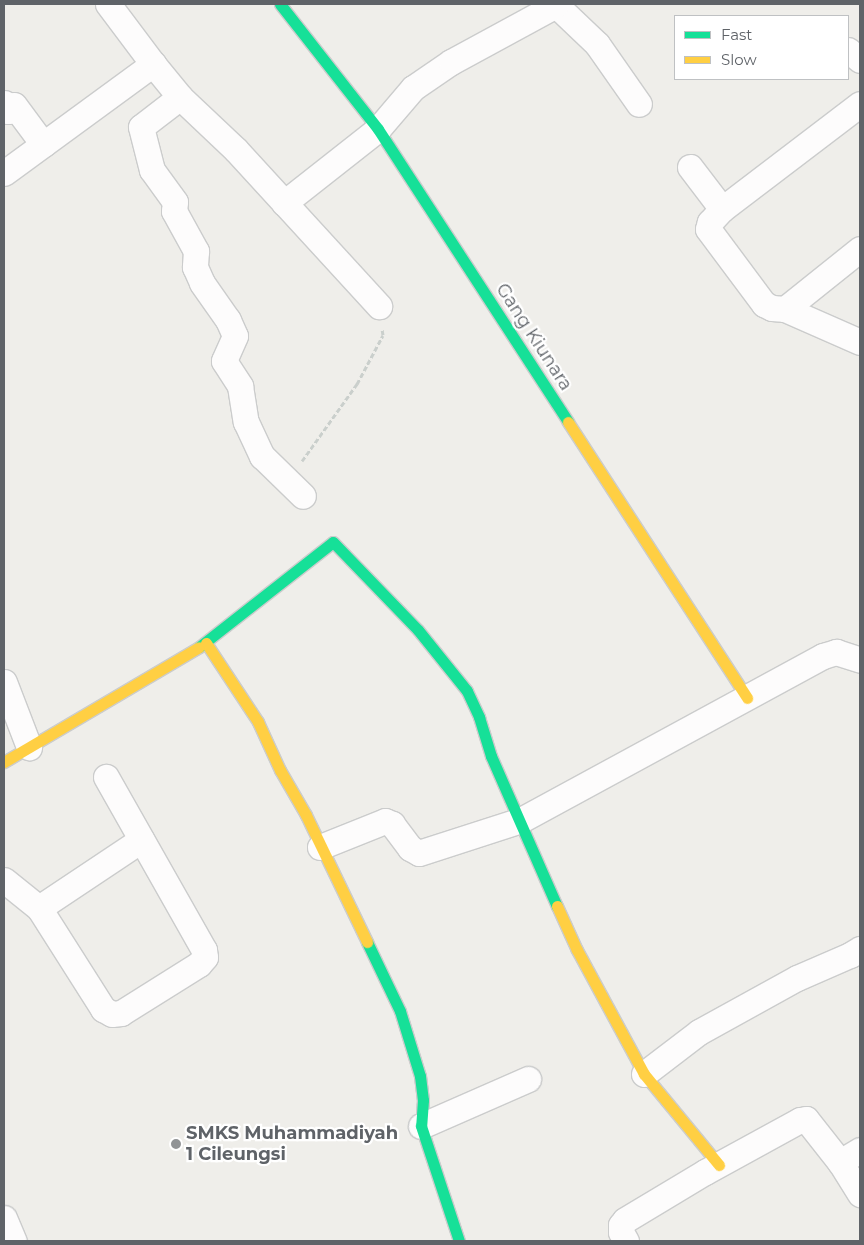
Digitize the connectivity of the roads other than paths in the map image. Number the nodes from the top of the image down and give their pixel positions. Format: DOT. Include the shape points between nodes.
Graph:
graph roads {
  1 [pos="108,4"];
  2 [pos="280,4"];
  3 [pos="556,5"];
  4 [pos="849,51"];
  5 [pos="860,60"];
  6 [pos="153,64"];
  7 [pos="180,97"];
  8 [pos="4,103"];
  9 [pos="639,104"];
  10 [pos="860,104"];
  11 [pos="378,129"];
  12 [pos="43,144"];
  13 [pos="690,167"];
  14 [pos="4,173"];
  15 [pos="284,203"];
  16 [pos="722,209"];
  17 [pos="860,249"];
  18 [pos="379,306"];
  19 [pos="785,309"];
  20 [pos="860,342"];
  21 [pos="303,496"];
  22 [pos="206,643"];
  23 [pos="860,660"];
  24 [pos="4,682"];
  25 [pos="747,698"];
  26 [pos="29,748"];
  27 [pos="4,762"];
  28 [pos="106,777"];
  29 [pos="521,820"];
  30 [pos="141,840"];
  31 [pos="320,847"];
  32 [pos="4,880"];
  33 [pos="39,908"];
  34 [pos="860,949"];
  35 [pos="644,1074"];
  36 [pos="528,1079"];
  37 [pos="421,1126"];
  38 [pos="850,1156"];
  39 [pos="719,1165"];
  40 [pos="860,1194"];
  41 [pos="4,1218"];
  42 [pos="14,1241"];
  43 [pos="460,1241"];
  44 [pos="626,1241"];
  1 -- 6 [label="street"];
  2 -- 11 [label="street, Gang Kiunara"];
  3 -- 9 [label="street" via="598,44"];
  3 -- 11 [label="street" via="451,62 413,88"];
  4 -- 5 [label="street"];
  6 -- 7 [label="street"];
  6 -- 12 [label="street"];
  7 -- 15 [label="street" via="236,150"];
  7 -- 21 [label="street" via="141,127 152,170 176,202 174,212 196,252 195,267 202,283 228,320 235,336 224,361 240,386 246,422 262,456"];
  8 -- 12 [label="street" via="8,111 14,105"];
  10 -- 16 [label="street"];
  11 -- 15 [label="street"];
  11 -- 25 [label="street, Gang Kiunara"];
  12 -- 14 [label="street"];
  13 -- 16 [label="street"];
  15 -- 18 [label="street"];
  16 -- 19 [label="street" via="708,229 764,304"];
  17 -- 19 [label="street"];
  19 -- 20 [label="street"];
  22 -- 26 [label="street"];
  22 -- 29 [label="street" via="333,542 418,630 467,691 491,756"];
  22 -- 31 [label="street" via="258,722"];
  23 -- 25 [label="street" via="836,652 823,656"];
  24 -- 26 [label="street"];
  25 -- 29 [label="street"];
  26 -- 27 [label="street"];
  28 -- 30 [label="street"];
  29 -- 31 [label="street" via="418,854 392,824 385,821"];
  29 -- 35 [label="street" via="574,943"];
  30 -- 33 [label="street"];
  30 -- 33 [label="street" via="204,950 199,964 121,1013 112,1014 103,1009"];
  31 -- 37 [label="street" via="400,1011 420,1076 423,1100"];
  32 -- 33 [label="street"];
  34 -- 35 [label="street" via="797,978 699,1032"];
  35 -- 39 [label="street"];
  36 -- 37 [label="street"];
  37 -- 43 [label="street"];
  38 -- 39 [label="street" via="806,1119"];
  38 -- 40 [label="street"];
  39 -- 44 [label="street" via="624,1220 621,1232"];
  41 -- 42 [label="street"];
}
